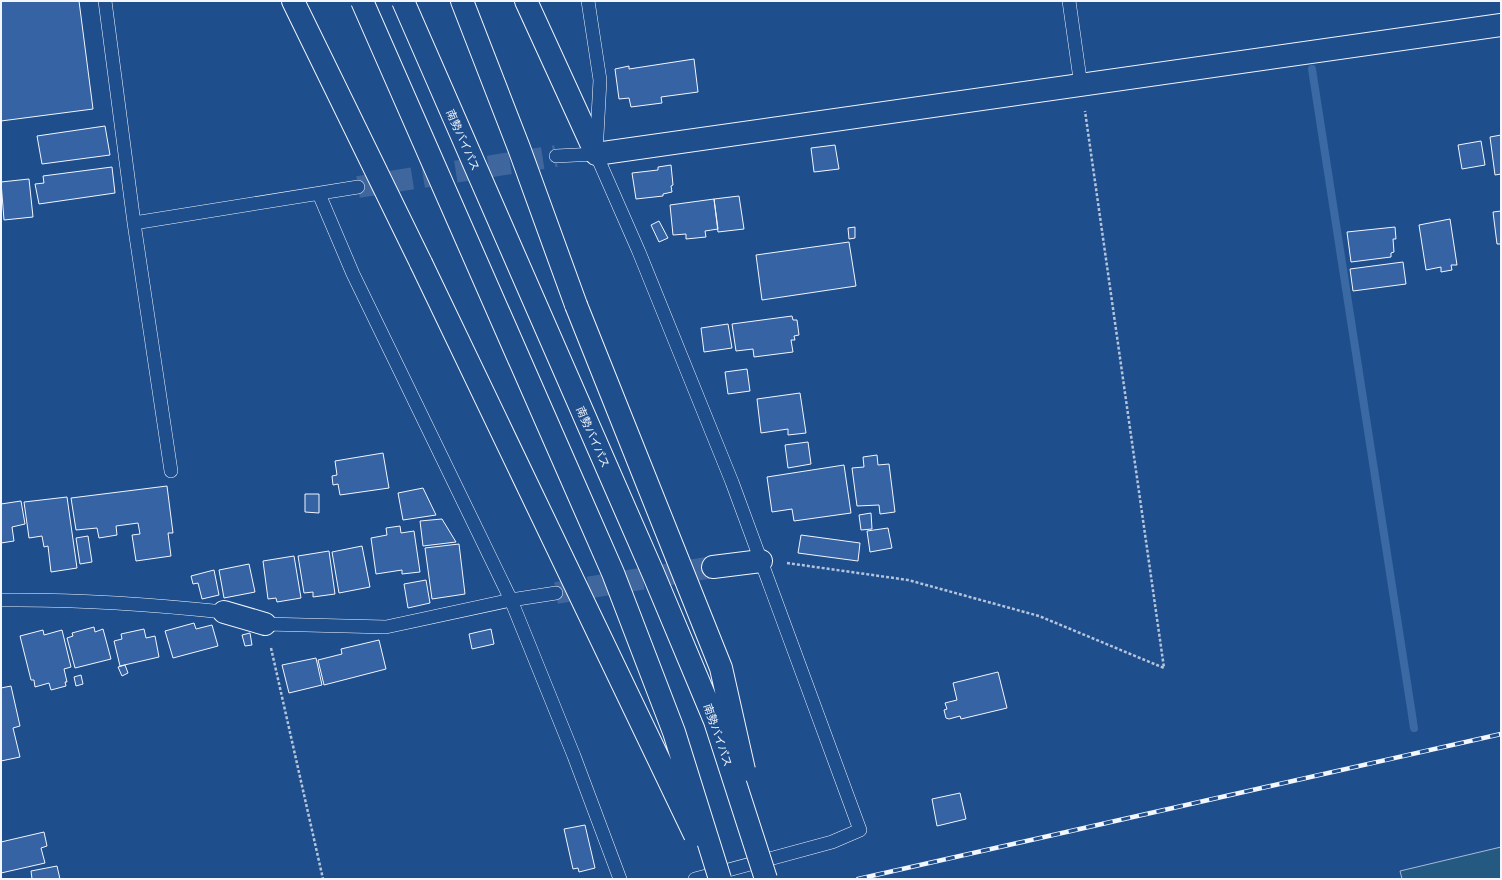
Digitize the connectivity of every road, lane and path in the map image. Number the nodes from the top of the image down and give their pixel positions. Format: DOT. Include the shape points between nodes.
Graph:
graph roads {
  1 [pos="104,1"];
  2 [pos="293,1"];
  3 [pos="362,1"];
  4 [pos="403,1"];
  5 [pos="462,1"];
  6 [pos="526,1"];
  7 [pos="588,1"];
  8 [pos="1068,1"];
  9 [pos="1501,25"];
  10 [pos="1081,86"];
  11 [pos="596,154"];
  12 [pos="556,156"];
  13 [pos="358,187"];
  14 [pos="319,194"];
  15 [pos="134,222"];
  16 [pos="171,471"];
  17 [pos="761,561"];
  18 [pos="713,567"];
  19 [pos="556,592"];
  20 [pos="1,600"];
  21 [pos="511,600"];
  22 [pos="224,612"];
  23 [pos="265,624"];
  24 [pos="323,879"];
  25 [pos="620,879"];
  26 [pos="695,879"];
  27 [pos="716,879"];
  28 [pos="720,879"];
  29 [pos="767,879"];
  1 -- 15 [label="lane"];
  2 -- 27 [label="main road, bridge"];
  3 -- 28 [label="main road, bridge" via="614,573 674,732"];
  4 -- 29 [label="main road, 南勢バイパス, bridge" via="715,721"];
  5 -- 29 [label="main road, bridge" via="576,305 721,668"];
  6 -- 11 [label="main road"];
  7 -- 11 [label="lane" via="600,80"];
  8 -- 10 [label="lane"];
  9 -- 10 [label="main road"];
  10 -- 11 [label="main road"];
  10 -- 17 [label="path" via="1164,668 1039,616 908,580 785,562"];
  11 -- 12 [label="lane"];
  11 -- 17 [label="lane" via="639,252 732,482"];
  13 -- 14 [label="lane"];
  14 -- 15 [label="lane"];
  14 -- 21 [label="lane" via="352,274"];
  15 -- 16 [label="lane"];
  17 -- 18 [label="main road"];
  17 -- 26 [label="lane" via="860,830 832,842"];
  19 -- 21 [label="lane"];
  20 -- 22 [label="lane" via="139,603"];
  21 -- 23 [label="lane" via="386,628"];
  21 -- 25 [label="lane"];
  22 -- 23 [label="main road"];
  23 -- 24 [label="path"];
}
